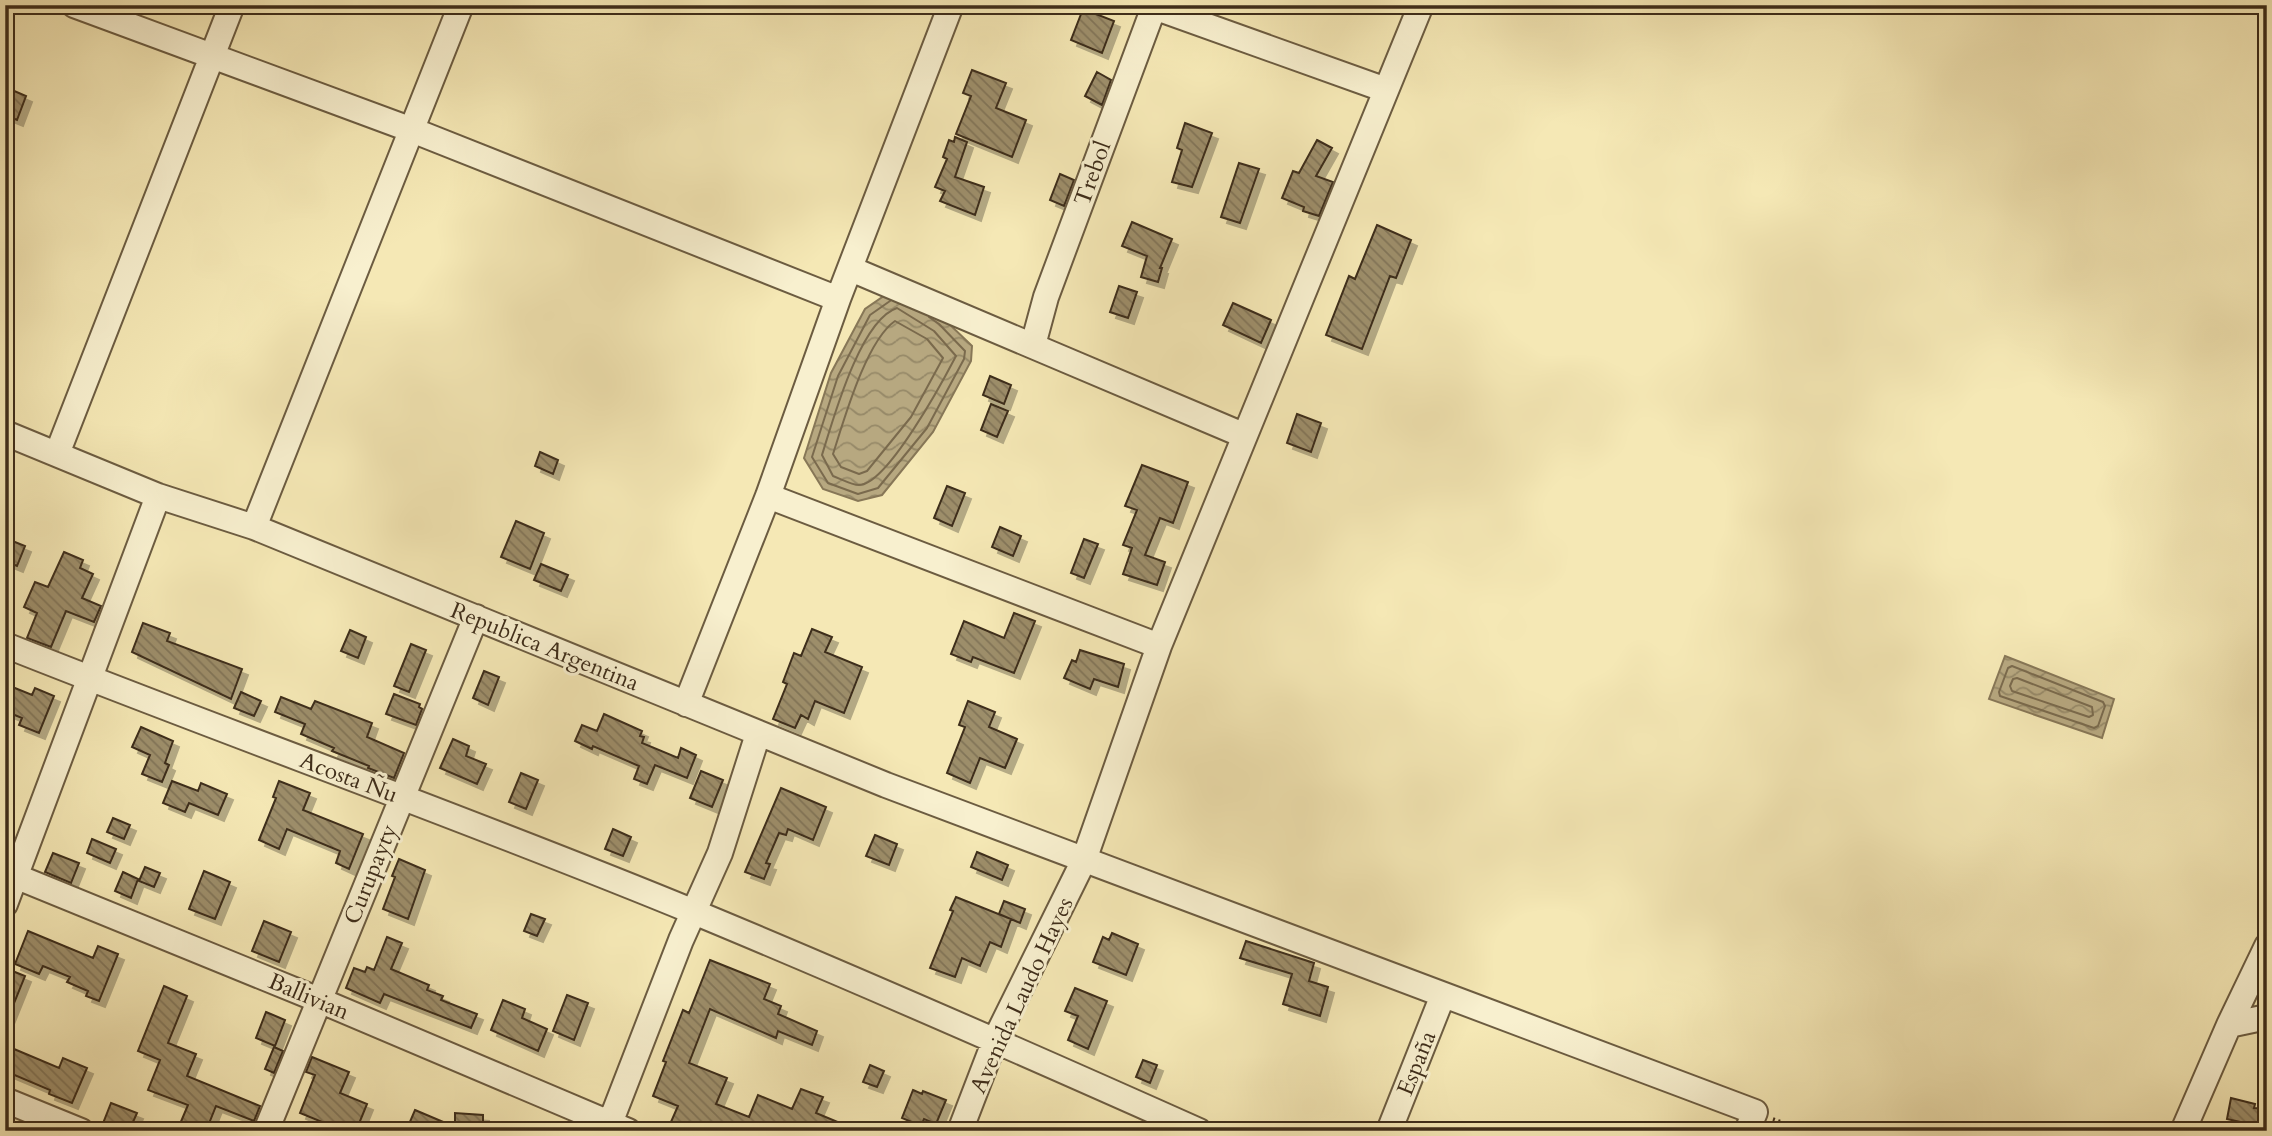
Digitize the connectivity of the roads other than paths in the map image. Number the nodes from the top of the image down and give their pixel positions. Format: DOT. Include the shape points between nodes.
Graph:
graph roads {
  1 [pos="75,5"];
  2 [pos="232,5"];
  3 [pos="461,5"];
  4 [pos="951,5"];
  5 [pos="1421,5"];
  6 [pos="1152,6"];
  7 [pos="212,56"];
  8 [pos="1386,90"];
  9 [pos="412,130"];
  10 [pos="851,269"];
  11 [pos="838,299"];
  12 [pos="1033,345"];
  13 [pos="5,433"];
  14 [pos="1243,435"];
  15 [pos="57,454"];
  16 [pos="158,496"];
  17 [pos="768,496"];
  18 [pos="254,527"];
  19 [pos="475,617"];
  20 [pos="5,645"];
  21 [pos="1159,646"];
  22 [pos="91,679"];
  23 [pos="686,704"];
  24 [pos="758,733"];
  25 [pos="401,796"];
  26 [pos="1084,860"];
  27 [pos="11,875"];
  28 [pos="5,904"];
  29 [pos="692,912"];
  30 [pos="2267,946"];
  31 [pos="1443,995"];
  32 [pos="319,1000"];
  33 [pos="2267,1017"];
  34 [pos="2229,1025"];
  35 [pos="995,1040"];
  36 [pos="5,1100"];
  37 [pos="1751,1121"];
  38 [pos="615,1129"];
  39 [pos="81,1131"];
  40 [pos="266,1131"];
  41 [pos="960,1131"];
  42 [pos="1199,1131"];
  43 [pos="1389,1131"];
  44 [pos="2183,1131"];
  1 -- 7 [label="street"];
  2 -- 7 [label="street"];
  3 -- 9 [label="street"];
  4 -- 10 [label="street"];
  5 -- 8 [label="street, Avenida Laudo Hayes"];
  6 -- 8 [label="street"];
  6 -- 12 [label="street, Trebol"];
  7 -- 9 [label="street"];
  7 -- 15 [label="street"];
  8 -- 14 [label="street, Avenida Laudo Hayes"];
  9 -- 11 [label="street"];
  9 -- 18 [label="street"];
  10 -- 11 [label="street"];
  10 -- 12 [label="street"];
  11 -- 17 [label="street"];
  12 -- 14 [label="street"];
  13 -- 15 [label="street, Republica Argentina"];
  14 -- 21 [label="street, Avenida Laudo Hayes"];
  15 -- 16 [label="street, Republica Argentina"];
  16 -- 18 [label="street, Republica Argentina"];
  16 -- 22 [label="street"];
  17 -- 21 [label="street"];
  17 -- 23 [label="street"];
  18 -- 19 [label="street, Republica Argentina"];
  19 -- 23 [label="street, Republica Argentina"];
  19 -- 25 [label="street, Curupayty"];
  20 -- 22 [label="street, Acosta Ñu"];
  21 -- 26 [label="street, Avenida Laudo Hayes"];
  22 -- 25 [label="street, Acosta Ñu"];
  22 -- 27 [label="street"];
  23 -- 24 [label="street, Republica Argentina"];
  24 -- 26 [label="street, Republica Argentina"];
  24 -- 29 [label="street" via="720,853"];
  25 -- 29 [label="street, Acosta Ñu"];
  25 -- 32 [label="street, Curupayty"];
  26 -- 31 [label="street, Republica Argentina"];
  26 -- 35 [label="street, Avenida Laudo Hayes"];
  27 -- 28 [label="street"];
  27 -- 32 [label="street, Ballivian"];
  29 -- 35 [label="street, Acosta Ñu"];
  29 -- 38 [label="street"];
  30 -- 34 [label="street"];
  31 -- 37 [label="street, Republica Argentina"];
  31 -- 43 [label="street, España"];
  32 -- 38 [label="street, Ballivian"];
  32 -- 40 [label="street, Curupayty"];
  33 -- 34 [label="street"];
  34 -- 44 [label="street"];
  35 -- 41 [label="street, Avenida Laudo Hayes"];
  35 -- 42 [label="street, Acosta Ñu"];
  36 -- 39 [label="street"];
}
